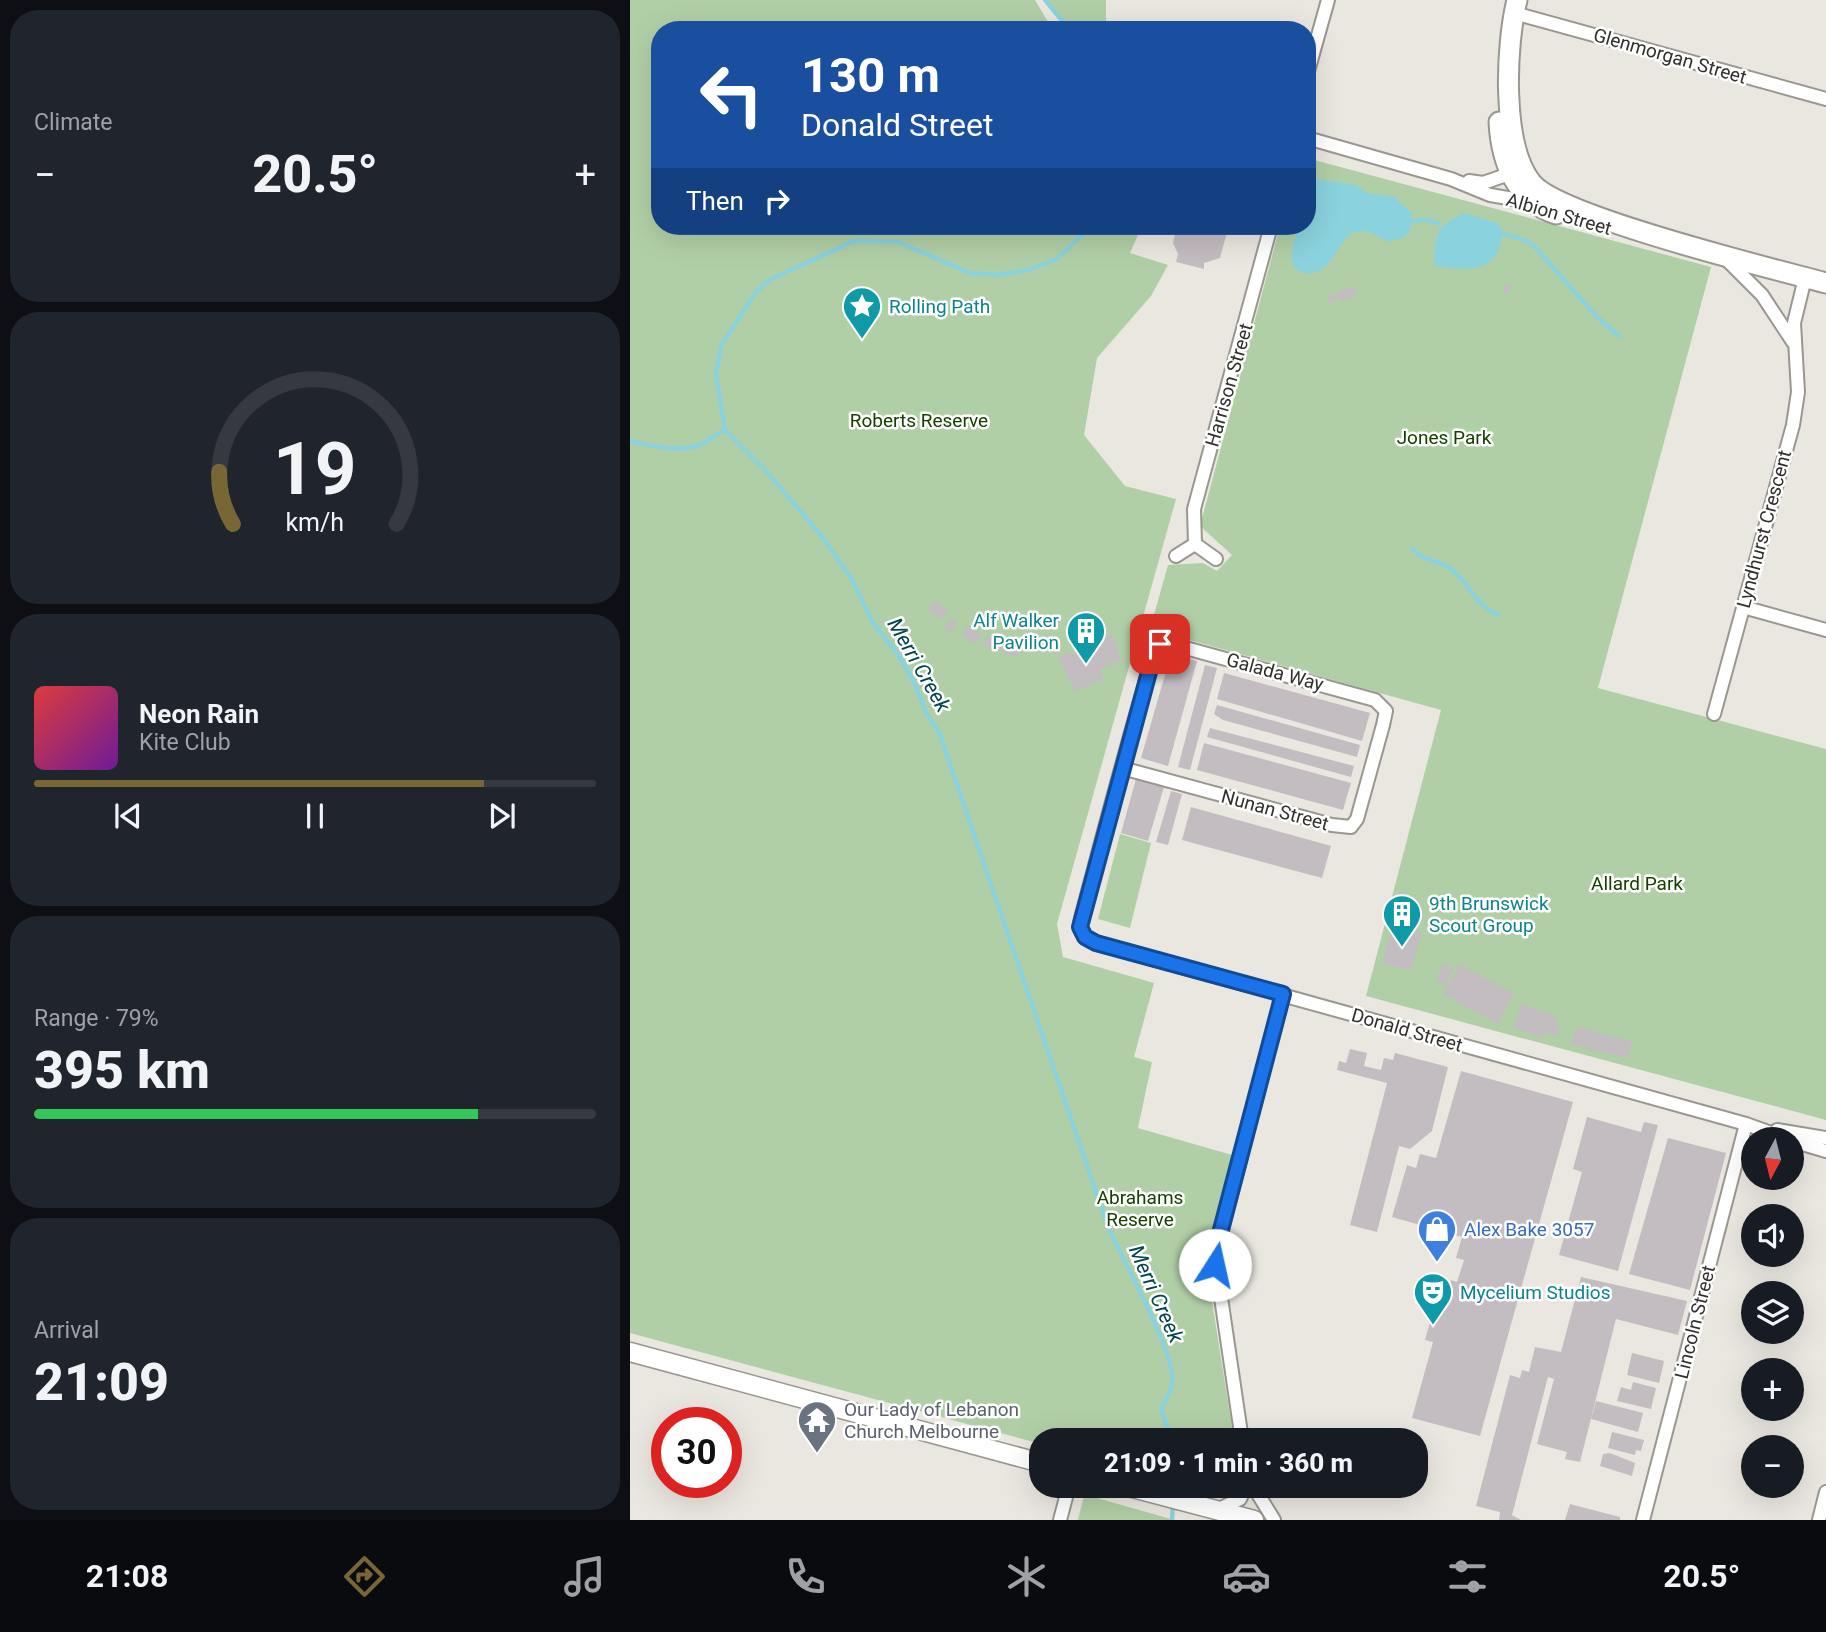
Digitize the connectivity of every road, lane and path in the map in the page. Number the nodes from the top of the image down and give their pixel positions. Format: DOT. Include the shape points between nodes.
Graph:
graph roads {
  1 [pos="1328,0"];
  2 [pos="1515,6"];
  3 [pos="1316,43"];
  4 [pos="1826,99"];
  5 [pos="1316,141"];
  6 [pos="1517,172"];
  7 [pos="1451,179"];
  8 [pos="1531,202"];
  9 [pos="1269,235"];
  10 [pos="1670,240"];
  11 [pos="1721,254"];
  12 [pos="1805,278"];
  13 [pos="1826,283"];
  14 [pos="1793,342"];
  15 [pos="1195,544"];
  16 [pos="1176,556"];
  17 [pos="1216,559"];
  18 [pos="1743,607"];
  19 [pos="1826,630"];
  20 [pos="1386,711"];
  21 [pos="1714,714"];
  22 [pos="1122,768"];
  23 [pos="1283,994"];
  24 [pos="1746,1124"];
  25 [pos="1754,1127"];
  26 [pos="1826,1138"];
  27 [pos="1804,1145"];
  28 [pos="1826,1152"];
  29 [pos="630,1352"];
  30 [pos="1240,1428"];
  31 [pos="1029,1460"];
  32 [pos="1826,1493"];
  33 [pos="1066,1498"];
  34 [pos="1171,1498"];
  35 [pos="1240,1498"];
  36 [pos="1260,1498"];
  37 [pos="1213,1509"];
  38 [pos="1060,1520"];
  39 [pos="1254,1520"];
  40 [pos="1274,1520"];
  41 [pos="1643,1520"];
  42 [pos="1819,1520"];
  1 -- 3 [label="street"];
  2 -- 4 [label="street, Glenmorgan Street"];
  2 -- 6 [label="main road" via="1508,79"];
  5 -- 7 [label="street, Albion Street"];
  6 -- 7 [label="street, Albion Street" via="1483,183"];
  6 -- 8 [label="main road"];
  6 -- 10 [label="main road, Albion Street" via="1557,202"];
  7 -- 8 [label="street, Albion Street" via="1490,195"];
  8 -- 10 [label="main road, Albion Street" via="1564,217"];
  9 -- 15 [label="street, Harrison Street" via="1194,509"];
  10 -- 11 [label="main road, Albion Street"];
  11 -- 12 [label="main road, Albion Street"];
  11 -- 14 [label="street, Lyndhurst Crescent" via="1762,295"];
  12 -- 13 [label="main road, Albion Street"];
  12 -- 14 [label="street, Lyndhurst Crescent"];
  14 -- 18 [label="street, Lyndhurst Crescent" via="1798,393 1794,417"];
  15 -- 16 [label="street"];
  15 -- 17 [label="street"];
  18 -- 19 [label="street"];
  18 -- 21 [label="street, Lyndhurst Crescent"];
  20 -- 22 [label="street, Nunan Street" via="1351,827"];
  20 -- 22 [label="street, Galada Way" via="1375,700 1160,644"];
  22 -- 23 [label="street, Donald Street" via="1080,921 1082,932 1096,943"];
  23 -- 24 [label="street, Donald Street"];
  23 -- 30 [label="street" via="1215,1257"];
  24 -- 25 [label="street, Donald Street"];
  24 -- 26 [label="street, Donald Street"];
  24 -- 41 [label="street, Lincoln Street"];
  27 -- 28 [label="street, Donald Street"];
  29 -- 31 [label="main road"];
  32 -- 42 [label="street"];
  33 -- 38 [label="street"];
  34 -- 37 [label="main road"];
  35 -- 37 [label="street"];
  36 -- 40 [label="street"];
  37 -- 39 [label="main road"];
}
